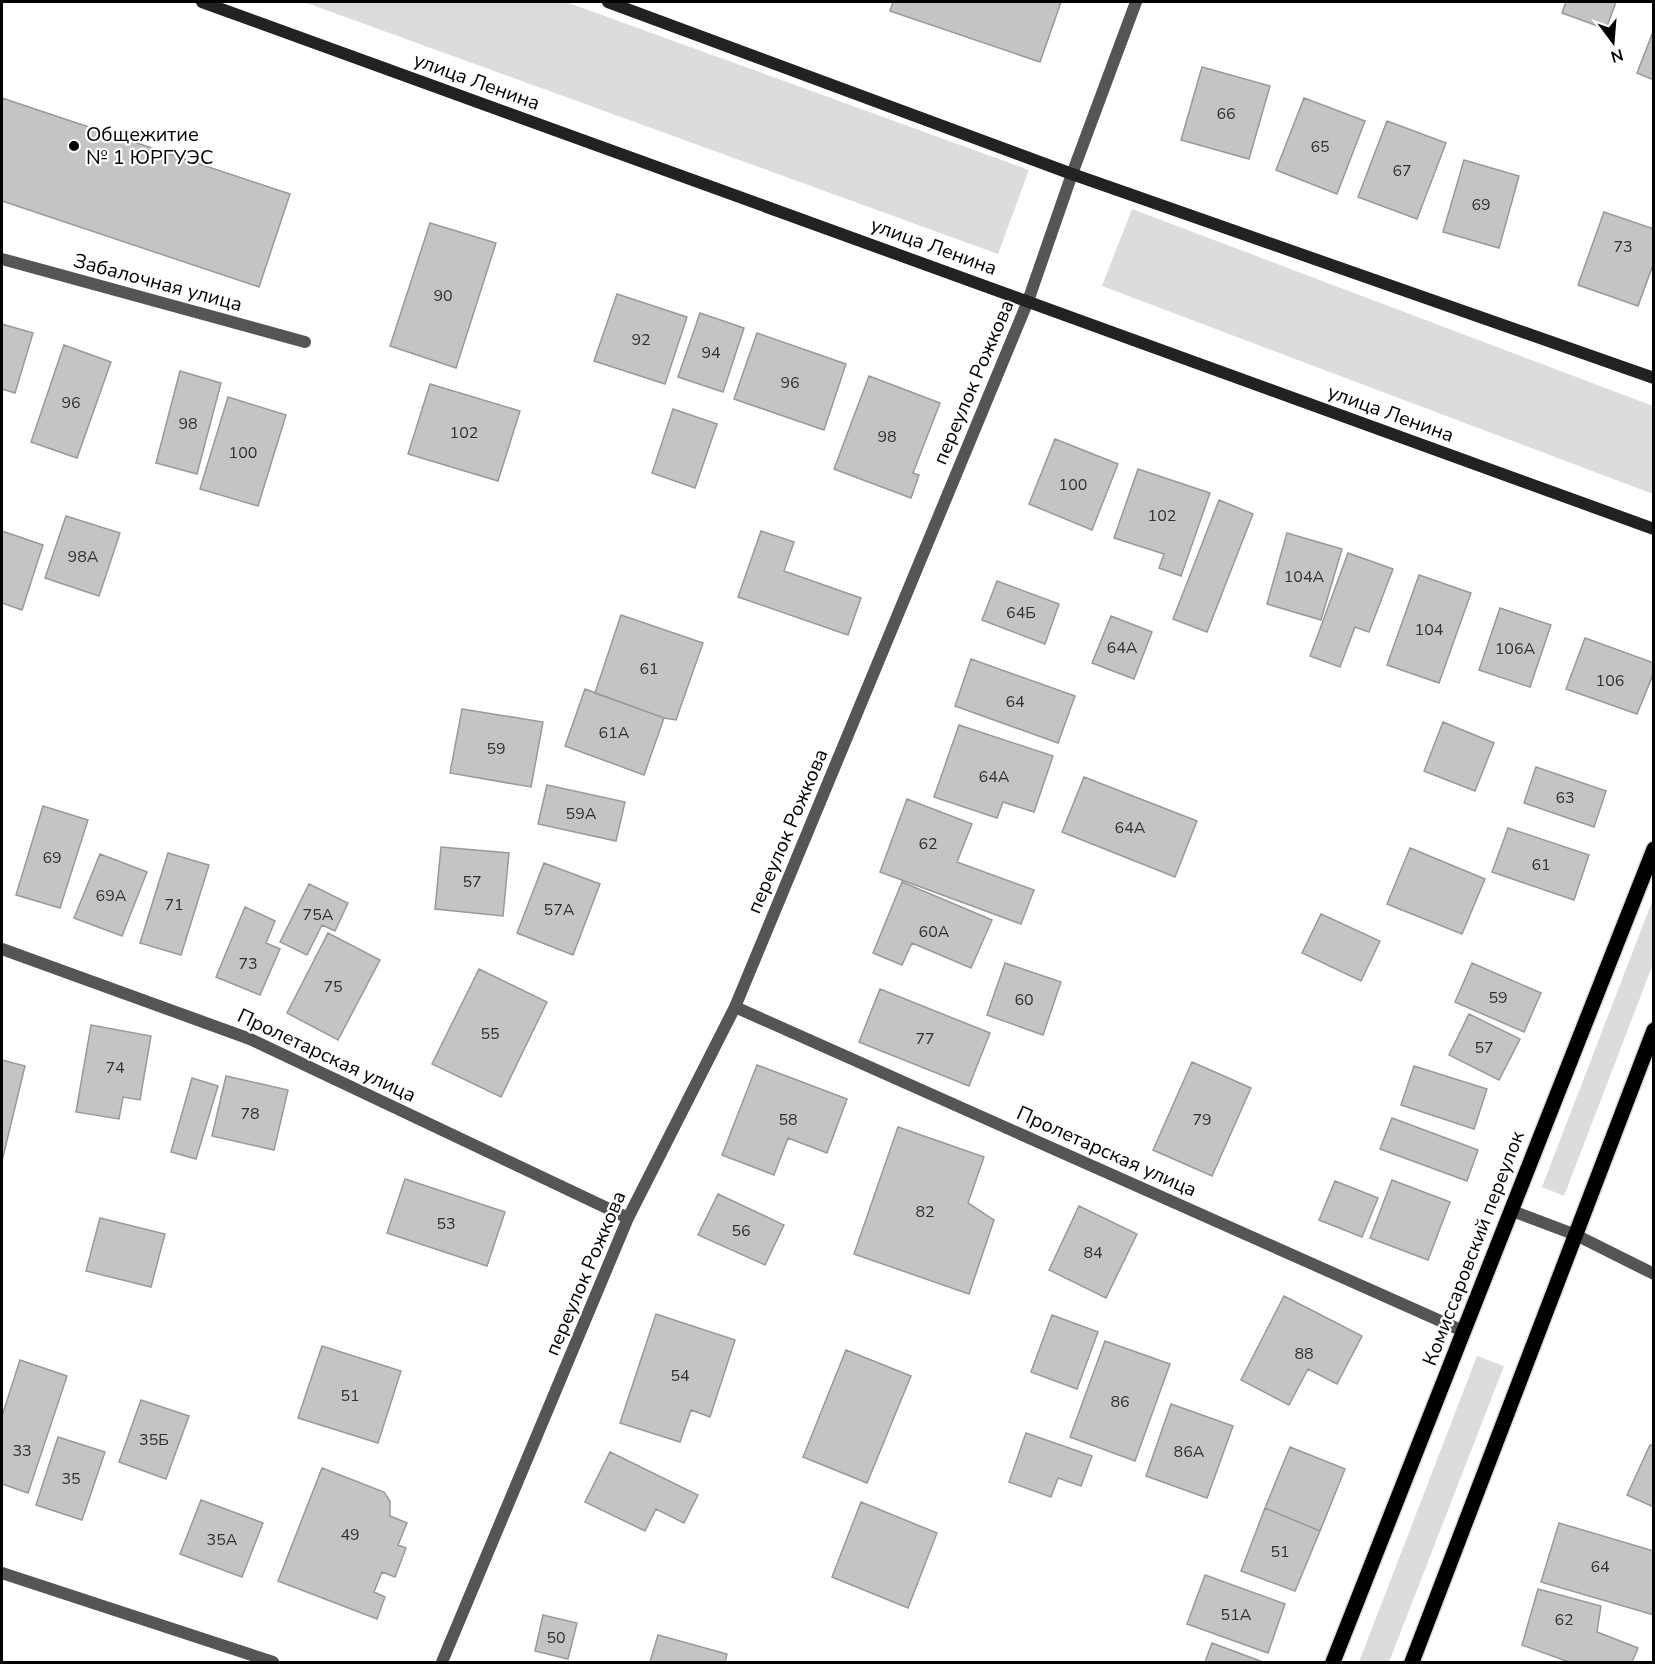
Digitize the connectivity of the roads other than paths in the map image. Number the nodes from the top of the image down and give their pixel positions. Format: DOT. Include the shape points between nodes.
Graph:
graph roads {
  1 [pos="201,2"];
  2 [pos="608,2"];
  3 [pos="1136,2"];
  4 [pos="1072,174"];
  5 [pos="2,259"];
  6 [pos="1028,301"];
  7 [pos="305,342"];
  8 [pos="1653,378"];
  9 [pos="1653,529"];
  10 [pos="1653,849"];
  11 [pos="2,949"];
  12 [pos="735,1007"];
  13 [pos="1653,1030"];
  14 [pos="1510,1210"];
  15 [pos="628,1218"];
  16 [pos="1576,1235"];
  17 [pos="1653,1274"];
  18 [pos="1463,1331"];
  19 [pos="2,1573"];
  20 [pos="273,1662"];
  21 [pos="442,1662"];
  22 [pos="1334,1662"];
  23 [pos="1412,1662"];
  1 -- 6 [label="main road, улица Ленина"];
  2 -- 4 [label="main road"];
  3 -- 4 [label="street, переулок Рожкова"];
  4 -- 6 [label="street, переулок Рожкова"];
  4 -- 8 [label="main road"];
  5 -- 7 [label="street, Забалочная улица"];
  6 -- 9 [label="main road, улица Ленина"];
  6 -- 12 [label="street, переулок Рожкова"];
  10 -- 14 [label="main road, Комиссаровский переулок"];
  11 -- 15 [label="street, Пролетарская улица" via="250,1039"];
  12 -- 15 [label="street, переулок Рожкова"];
  12 -- 18 [label="street, Пролетарская улица"];
  13 -- 16 [label="main road"];
  14 -- 16 [label="street"];
  14 -- 18 [label="main road, Комиссаровский переулок"];
  15 -- 21 [label="street, переулок Рожкова"];
  16 -- 17 [label="street"];
  16 -- 23 [label="main road"];
  18 -- 22 [label="main road, Комиссаровский переулок"];
  19 -- 20 [label="street"];
}
